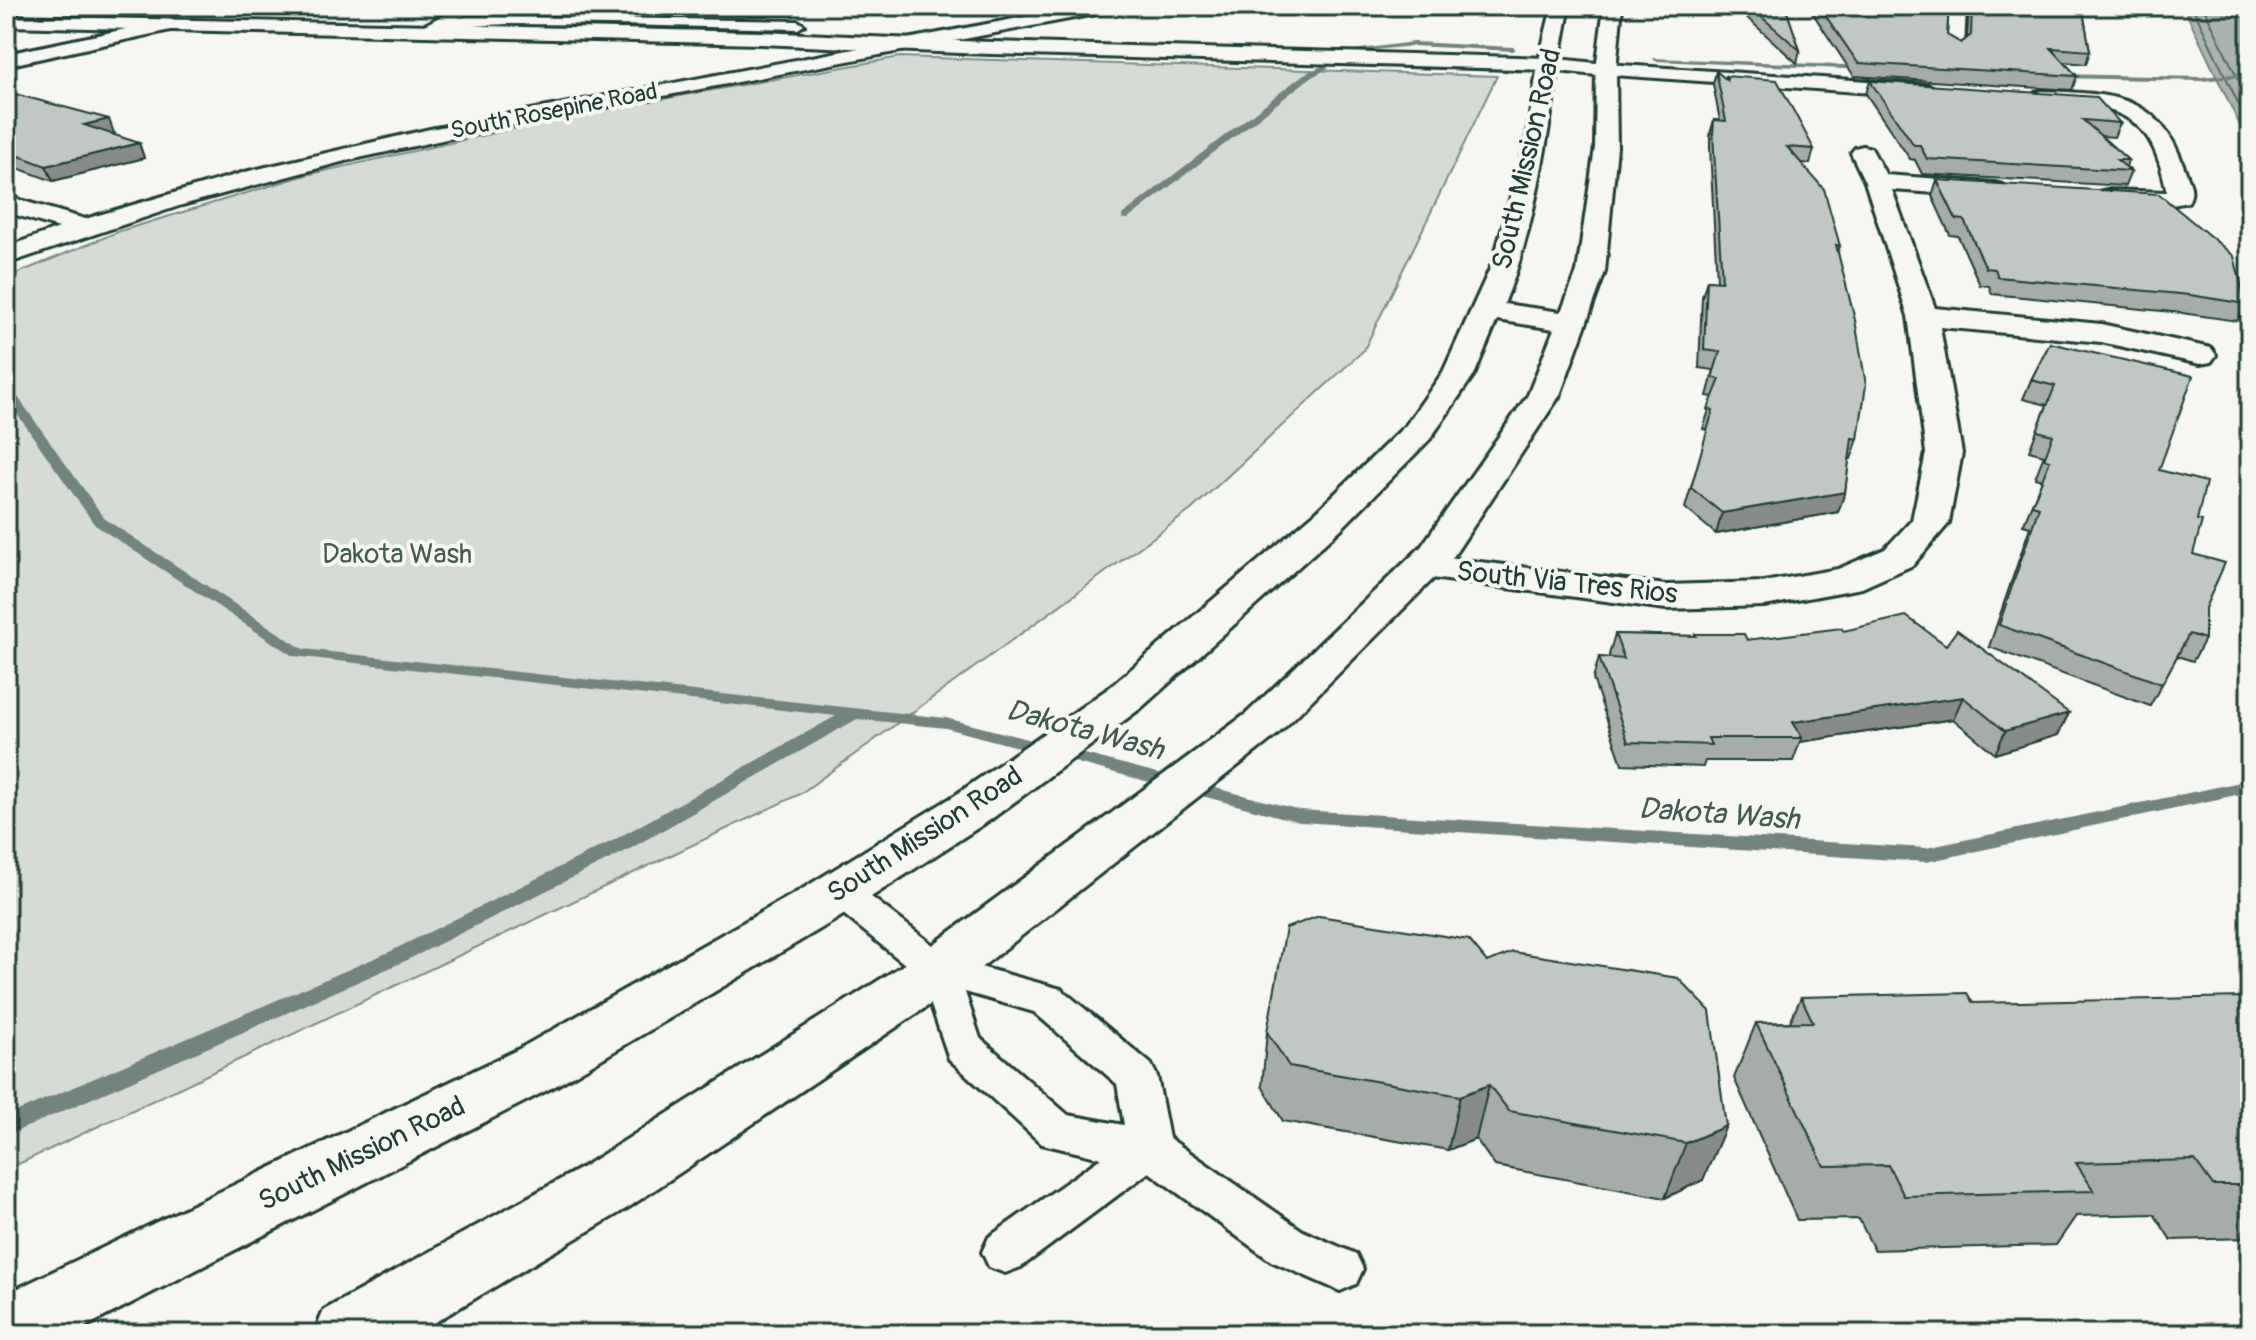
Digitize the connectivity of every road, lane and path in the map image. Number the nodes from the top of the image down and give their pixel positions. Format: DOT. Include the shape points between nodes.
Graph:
graph roads {
  1 [pos="494,6"];
  2 [pos="566,6"];
  3 [pos="1111,6"];
  4 [pos="1561,6"];
  5 [pos="1613,6"];
  6 [pos="1957,6"];
  7 [pos="471,13"];
  8 [pos="699,13"];
  9 [pos="544,20"];
  10 [pos="6,21"];
  11 [pos="648,22"];
  12 [pos="685,22"];
  13 [pos="722,23"];
  14 [pos="169,25"];
  15 [pos="431,27"];
  16 [pos="522,33"];
  17 [pos="629,35"];
  18 [pos="705,37"];
  19 [pos="783,39"];
  20 [pos="897,45"];
  21 [pos="1955,47"];
  22 [pos="6,60"];
  23 [pos="1548,64"];
  24 [pos="1606,70"];
  25 [pos="1953,92"];
  26 [pos="2016,96"];
  27 [pos="2019,191"];
  28 [pos="2083,195"];
  29 [pos="6,204"];
  30 [pos="83,227"];
  31 [pos="6,256"];
  32 [pos="1487,310"];
  33 [pos="1923,316"];
  34 [pos="1572,323"];
  35 [pos="2200,355"];
  36 [pos="1423,567"];
  37 [pos="839,891"];
  38 [pos="939,970"];
  39 [pos="1149,1148"];
  40 [pos="1018,1243"];
  41 [pos="1340,1269"];
  42 [pos="6,1330"];
  43 [pos="349,1334"];
  1 -- 7 [label="lane"];
  2 -- 9 [label="lane"];
  3 -- 20 [label="street, South Rosepine Road"];
  4 -- 23 [label="street, South Mission Road"];
  5 -- 24 [label="street, South Mission Road"];
  6 -- 21 [label="street"];
  7 -- 9 [label="lane"];
  7 -- 15 [label="street"];
  8 -- 12 [label="lane"];
  9 -- 11 [label="lane"];
  9 -- 16 [label="lane"];
  10 -- 14 [label="street"];
  11 -- 12 [label="lane"];
  11 -- 17 [label="lane"];
  12 -- 13 [label="lane"];
  13 -- 18 [label="lane"];
  13 -- 19 [label="lane" via="802,21"];
  14 -- 15 [label="street"];
  14 -- 22 [label="street"];
  15 -- 16 [label="street"];
  16 -- 17 [label="street"];
  17 -- 18 [label="street"];
  18 -- 19 [label="street"];
  19 -- 20 [label="street"];
  20 -- 23 [label="street"];
  20 -- 30 [label="street, South Rosepine Road" via="564,107 249,176"];
  23 -- 24 [label="street"];
  23 -- 32 [label="street, South Mission Road" via="1537,141 1507,262"];
  24 -- 25 [label="street"];
  24 -- 34 [label="street, South Mission Road" via="1606,147 1591,272"];
  26 -- 28 [label="street" via="2123,107 2158,132 2179,197"];
  27 -- 33 [label="street, South Via Tres Rios" via="1870,167"];
  29 -- 30 [label="street"];
  30 -- 31 [label="street, South Rosepine Road"];
  32 -- 34 [label="street"];
  32 -- 37 [label="street, South Mission Road" via="1459,373 1418,432 1329,520 1125,698 972,808"];
  33 -- 35 [label="street" via="2101,333"];
  33 -- 36 [label="street, South Via Tres Rios" via="1944,453 1930,523 1899,557 1848,579 1764,594 1666,597"];
  34 -- 36 [label="street, South Mission Road" via="1544,395"];
  36 -- 38 [label="street, South Mission Road" via="1262,724"];
  37 -- 38 [label="lane"];
  37 -- 42 [label="street, South Mission Road" via="538,1067"];
  38 -- 39 [label="lane" via="963,1047 1057,1131"];
  38 -- 39 [label="lane" via="1047,1000 1136,1076"];
  38 -- 43 [label="street, South Mission Road" via="606,1187"];
  39 -- 40 [label="lane"];
  39 -- 41 [label="lane" via="1287,1246"];
}
